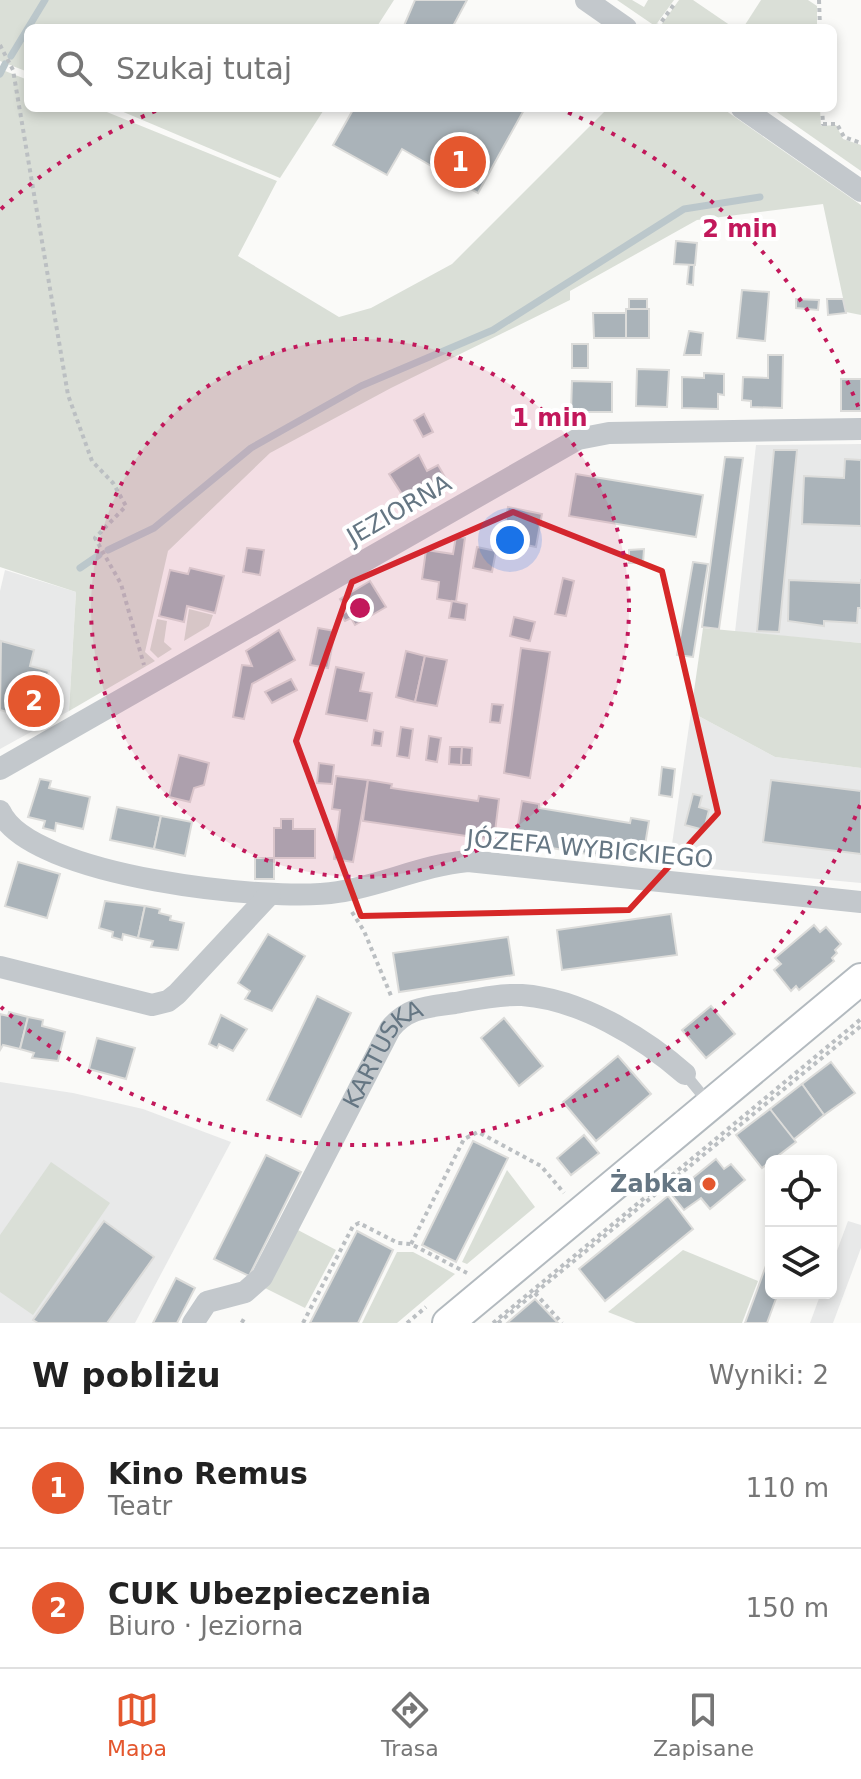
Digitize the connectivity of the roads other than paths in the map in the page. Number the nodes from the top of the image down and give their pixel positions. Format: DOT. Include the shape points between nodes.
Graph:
graph roads {
  1 [pos="586,0"];
  2 [pos="620,24"];
  3 [pos="748,112"];
  4 [pos="861,191"];
  5 [pos="861,429"];
  6 [pos="0,769"];
  7 [pos="0,811"];
  8 [pos="270,894"];
  9 [pos="861,902"];
  10 [pos="0,967"];
  11 [pos="861,979"];
  12 [pos="685,1074"];
  13 [pos="711,1106"];
  14 [pos="193,1323"];
  15 [pos="448,1323"];
  1 -- 2 [label="street"];
  3 -- 4 [label="street"];
  5 -- 6 [label="street, JEZIORNA" via="609,433 578,439"];
  7 -- 8 [label="street, JÓZEFA WYBICKIEGO" via="12,828 84,862 186,887"];
  8 -- 9 [label="street, JÓZEFA WYBICKIEGO" via="338,892 468,861"];
  8 -- 10 [label="street" via="177,994 161,1003 131,1001"];
  11 -- 13 [label="main road"];
  12 -- 13 [label="lane, KARTUSKA"];
  12 -- 14 [label="street, KARTUSKA" via="623,1031 545,999 505,995 406,1012 384,1040 262,1277 245,1292 207,1302"];
  13 -- 15 [label="main road"];
}
